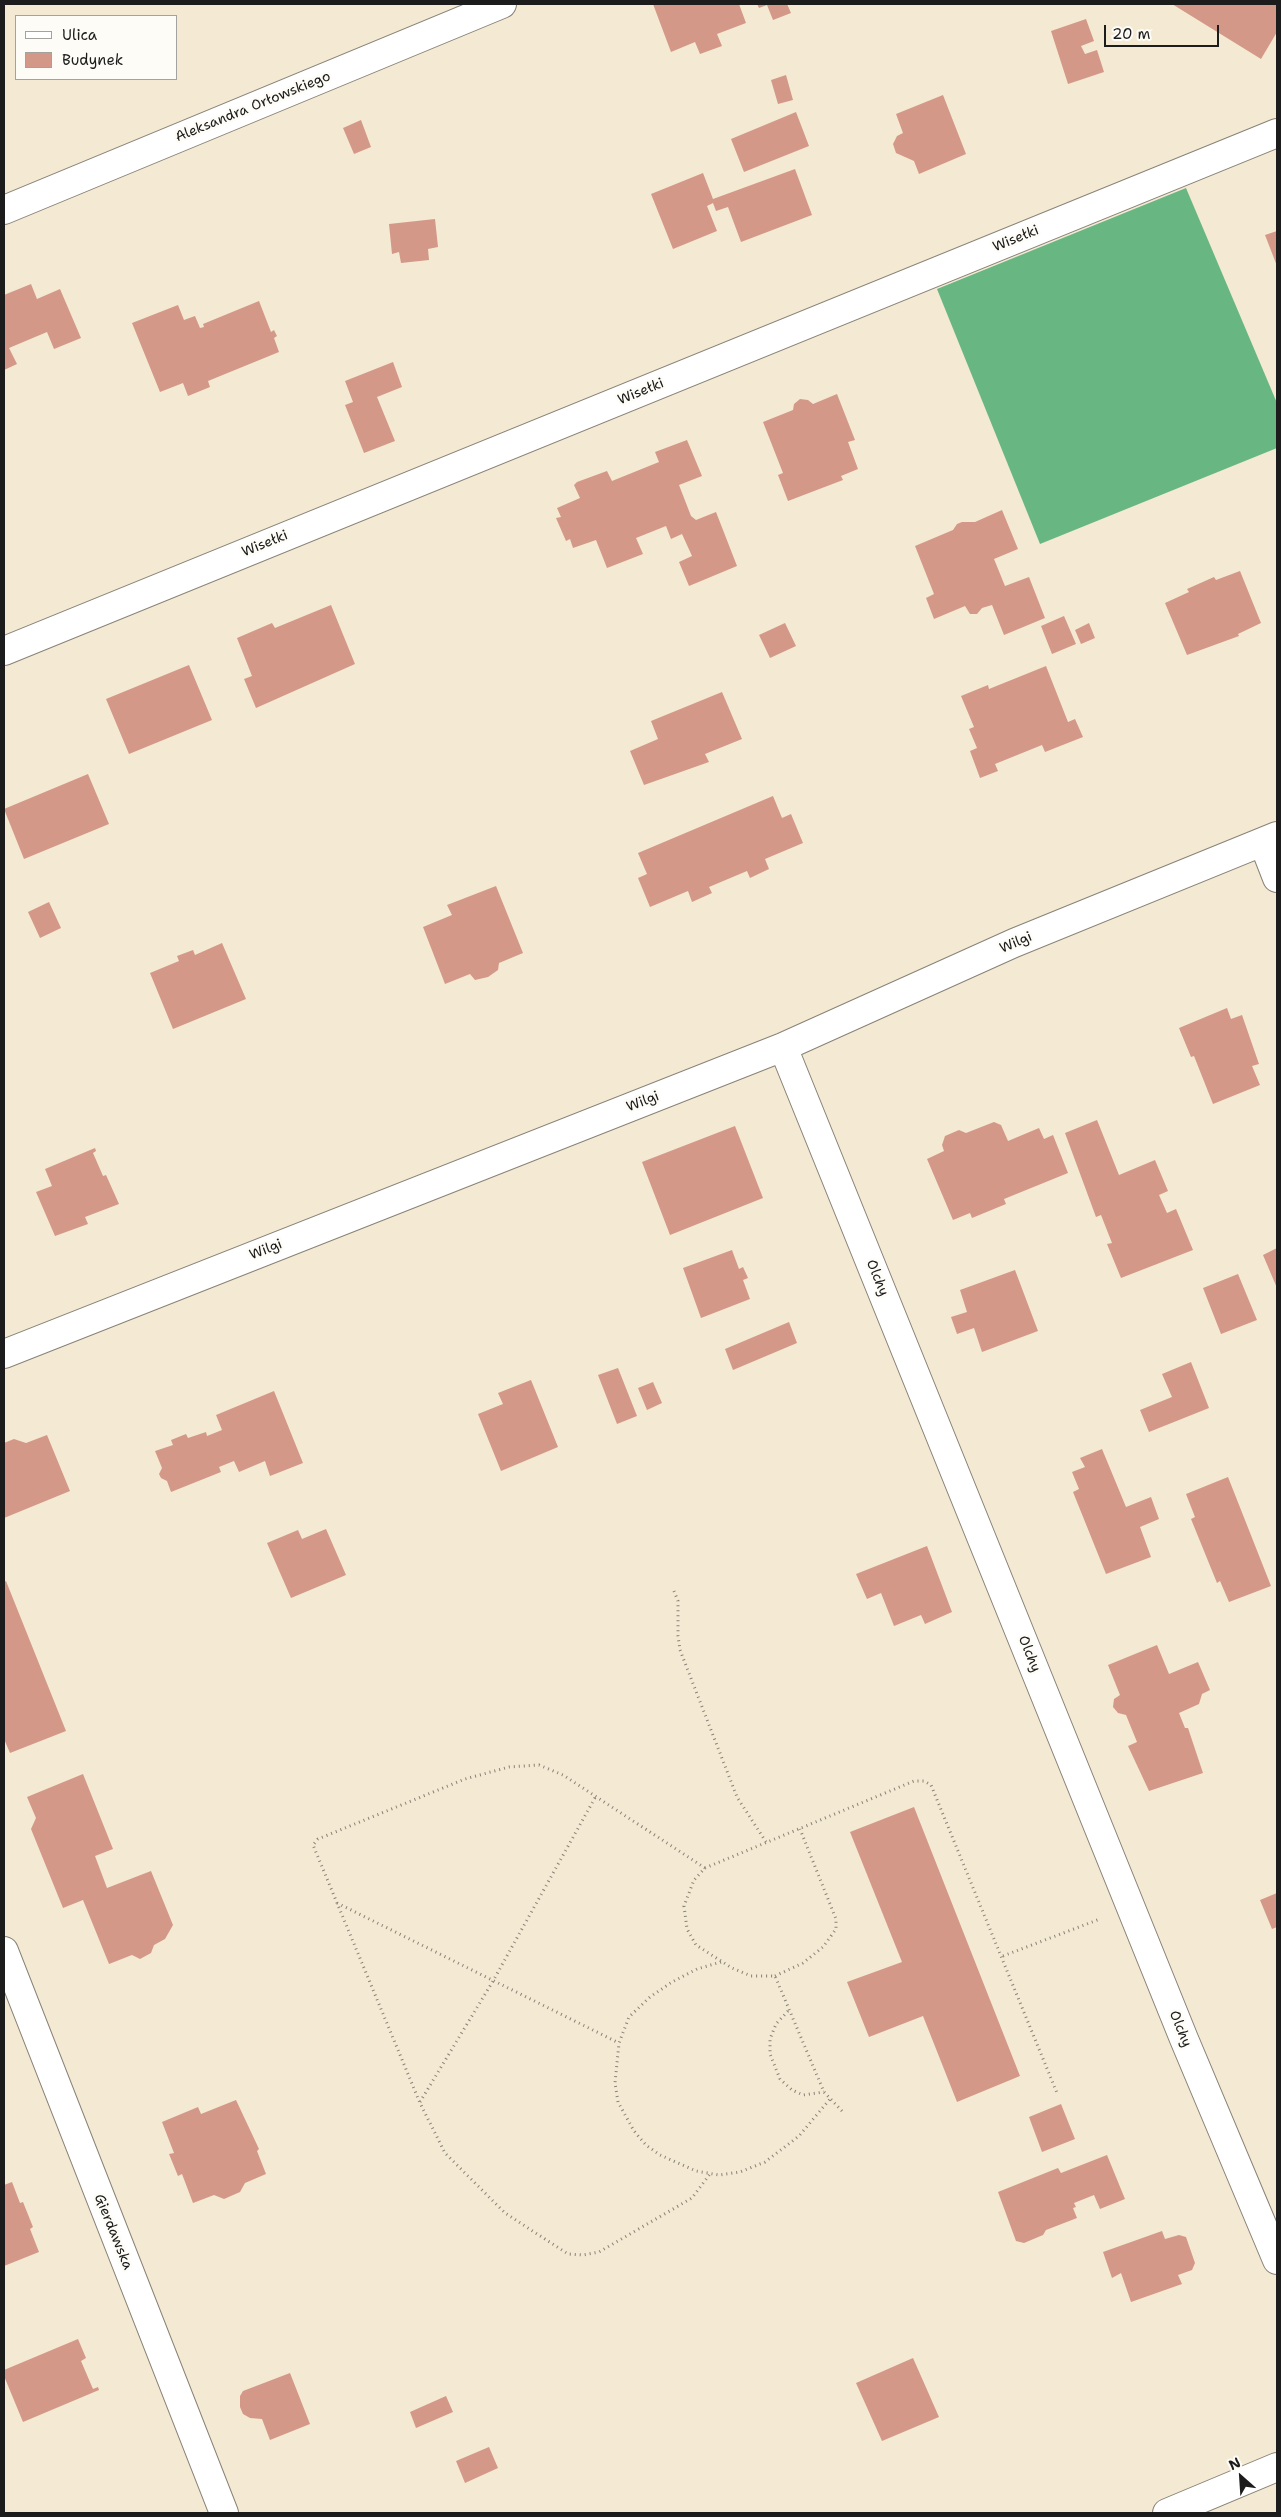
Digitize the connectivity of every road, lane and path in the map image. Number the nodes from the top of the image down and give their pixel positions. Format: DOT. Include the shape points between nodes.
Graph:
graph roads {
  1 [pos="502,4"];
  2 [pos="1277,133"];
  3 [pos="4,210"];
  4 [pos="4,651"];
  5 [pos="1270,839"];
  6 [pos="1277,878"];
  7 [pos="784,1047"];
  8 [pos="4,1354"];
  9 [pos="674,1591"];
  10 [pos="596,1796"];
  11 [pos="800,1829"];
  12 [pos="766,1842"];
  13 [pos="705,1868"];
  14 [pos="337,1903"];
  15 [pos="1102,1918"];
  16 [pos="4,1951"];
  17 [pos="1003,1956"];
  18 [pos="722,1962"];
  19 [pos="775,1976"];
  20 [pos="494,1981"];
  21 [pos="788,2011"];
  22 [pos="619,2043"];
  23 [pos="824,2092"];
  24 [pos="1057,2093"];
  25 [pos="830,2099"];
  26 [pos="420,2103"];
  27 [pos="842,2111"];
  28 [pos="710,2174"];
  29 [pos="1277,2260"];
  30 [pos="1277,2468"];
  31 [pos="224,2513"];
  32 [pos="1167,2513"];
  1 -- 3 [label="street, Aleksandra Orłowskiego"];
  2 -- 4 [label="street, Wisełki"];
  5 -- 6 [label="street"];
  5 -- 7 [label="street, Wilgi" via="1014,944"];
  7 -- 8 [label="street, Wilgi"];
  7 -- 29 [label="street, Olchy"];
  9 -- 12 [label="path" via="680,1650 737,1797"];
  10 -- 13 [label="path"];
  10 -- 14 [label="path" via="563,1774 538,1765 509,1767 465,1779 318,1839 314,1848"];
  10 -- 20 [label="path"];
  11 -- 12 [label="path"];
  11 -- 17 [label="path" via="914,1781 928,1782"];
  11 -- 19 [label="path" via="836,1919 836,1929 823,1947 803,1963"];
  12 -- 13 [label="path"];
  13 -- 18 [label="path" via="687,1894 684,1918 696,1945"];
  14 -- 20 [label="path"];
  14 -- 26 [label="path"];
  15 -- 17 [label="path"];
  16 -- 31 [label="street, Gierdawska"];
  17 -- 24 [label="path"];
  18 -- 19 [label="path" via="751,1976"];
  18 -- 22 [label="path" via="689,1973 650,1997 629,2017"];
  19 -- 21 [label="path"];
  20 -- 22 [label="path"];
  20 -- 26 [label="path"];
  21 -- 23 [label="path"];
  21 -- 23 [label="path" via="776,2024 770,2040 770,2054 780,2079 803,2095"];
  22 -- 28 [label="path" via="615,2083 618,2102 634,2131 660,2155"];
  23 -- 25 [label="path"];
  25 -- 27 [label="path"];
  25 -- 28 [label="path" via="799,2136 765,2162 740,2172"];
  26 -- 28 [label="path" via="445,2153 505,2213 568,2254 583,2256 599,2252 692,2198"];
  30 -- 32 [label="street"];
}
